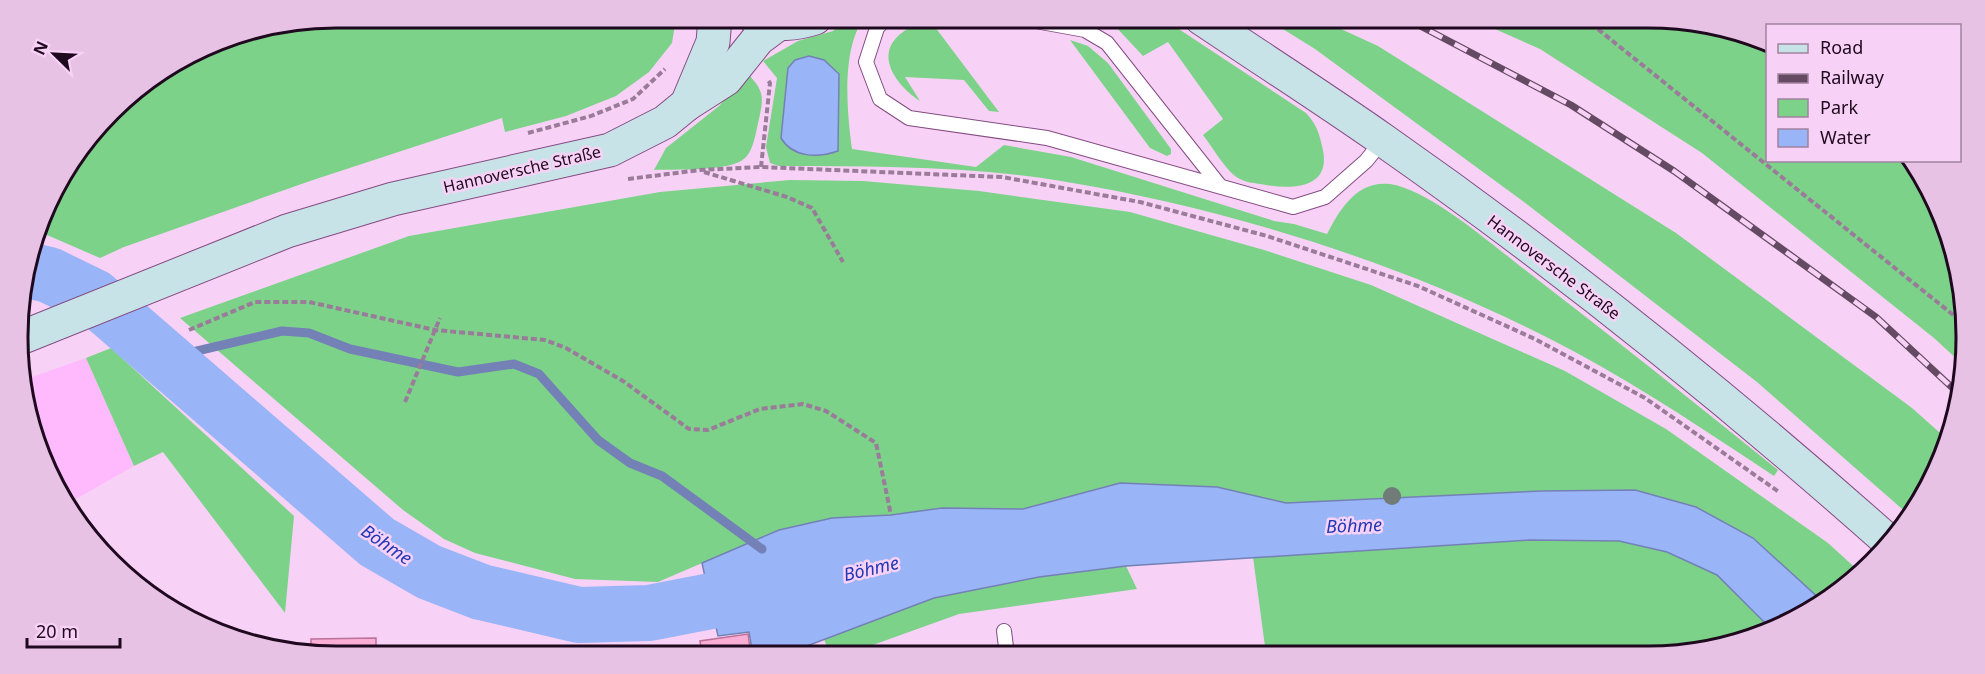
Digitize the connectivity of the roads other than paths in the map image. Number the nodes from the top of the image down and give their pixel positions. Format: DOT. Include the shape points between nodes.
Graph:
graph roads {
  1 [pos="715,28"];
  2 [pos="762,28"];
  3 [pos="877,28"];
  4 [pos="1074,28"];
  5 [pos="1217,28"];
  6 [pos="687,104"];
  7 [pos="1383,140"];
  8 [pos="1220,186"];
  9 [pos="28,336"];
  10 [pos="1883,537"];
  11 [pos="1004,631"];
  12 [pos="1006,646"];
  1 -- 6 [label="main road, Hannoversche Straße" via="713,42"];
  2 -- 6 [label="main road, Hannoversche Straße" via="726,80"];
  3 -- 8 [label="lane" via="866,62 880,99 909,118 1047,138"];
  4 -- 8 [label="lane" via="1107,43"];
  5 -- 7 [label="main road, Hannoversche Straße"];
  6 -- 9 [label="main road, Hannoversche Straße" via="665,122 610,150 382,202 245,246"];
  7 -- 8 [label="lane" via="1325,198 1293,207"];
  7 -- 10 [label="main road, Hannoversche Straße" via="1686,369"];
  11 -- 12 [label="lane"];
}
